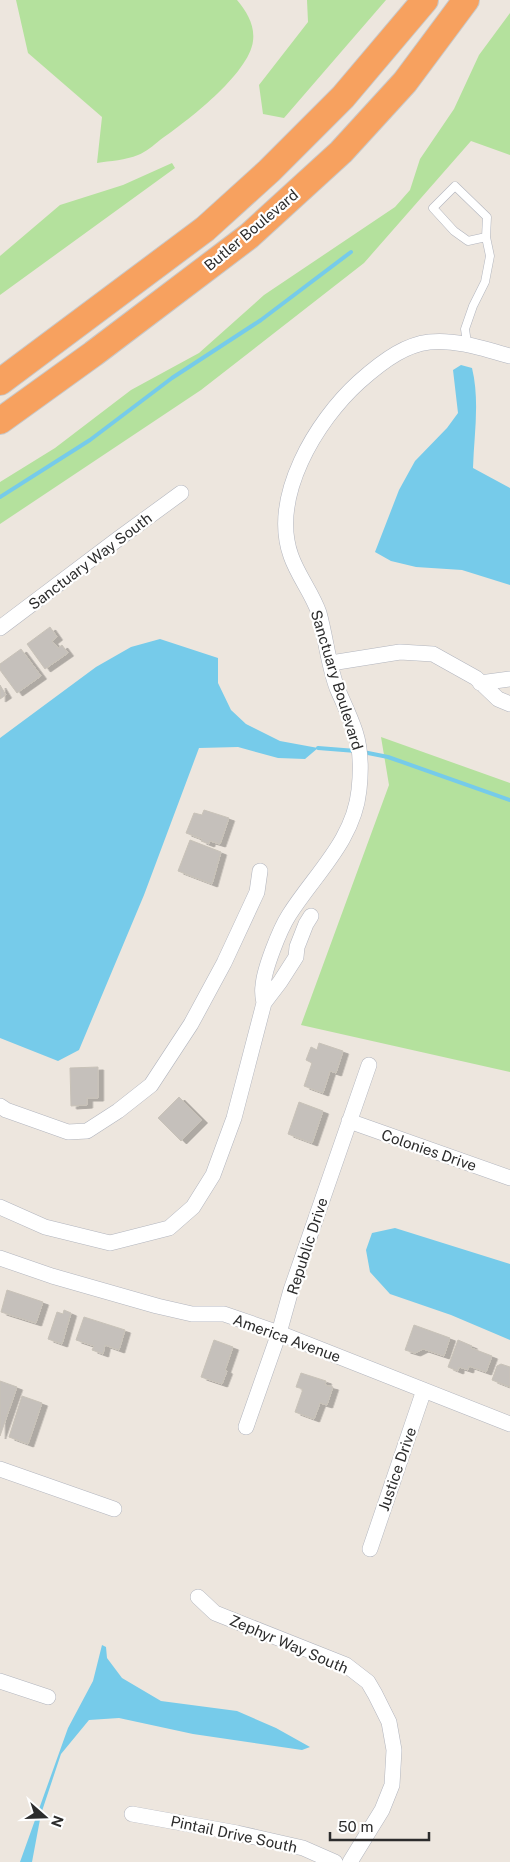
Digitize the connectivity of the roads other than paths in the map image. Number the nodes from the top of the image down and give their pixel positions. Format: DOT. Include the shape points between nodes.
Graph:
graph roads {
  1 [pos="425,0"];
  2 [pos="466,0"];
  3 [pos="486,237"];
  4 [pos="151,270"];
  5 [pos="468,343"];
  6 [pos="510,356"];
  7 [pos="0,364"];
  8 [pos="0,382"];
  9 [pos="0,421"];
  10 [pos="181,494"];
  11 [pos="0,628"];
  12 [pos="331,663"];
  13 [pos="510,679"];
  14 [pos="480,683"];
  15 [pos="510,704"];
  16 [pos="260,871"];
  17 [pos="309,888"];
  18 [pos="264,1003"];
  19 [pos="369,1065"];
  20 [pos="0,1106"];
  21 [pos="349,1122"];
  22 [pos="510,1178"];
  23 [pos="0,1207"];
  24 [pos="0,1258"];
  25 [pos="279,1334"];
  26 [pos="424,1390"];
  27 [pos="510,1424"];
  28 [pos="246,1427"];
  29 [pos="0,1469"];
  30 [pos="114,1508"];
  31 [pos="370,1549"];
  32 [pos="198,1597"];
  33 [pos="0,1681"];
  34 [pos="48,1698"];
  35 [pos="132,1814"];
  36 [pos="335,1862"];
  37 [pos="350,1862"];
  1 -- 4 [label="highway, Butler Boulevard" via="343,97 269,171 205,229"];
  2 -- 9 [label="highway, Butler Boulevard" via="405,82 354,138 249,236"];
  3 -- 3 [label="lane" via="487,217 455,186 433,208 468,241"];
  3 -- 5 [label="lane" via="490,256 485,282 465,330"];
  4 -- 7 [label="highway"];
  4 -- 8 [label="highway, Butler Boulevard"];
  5 -- 6 [label="street, Sanctuary Boulevard"];
  5 -- 12 [label="street, Sanctuary Boulevard" via="419,343 394,354 345,394 303,454 288,503 286,530 290,555 318,611"];
  10 -- 11 [label="street, Sanctuary Way South"];
  12 -- 14 [label="street" via="400,652 432,654"];
  12 -- 17 [label="street, Sanctuary Boulevard" via="336,685 356,733 360,789 355,815 344,837"];
  13 -- 14 [label="street"];
  14 -- 15 [label="street" via="498,699"];
  16 -- 20 [label="street" via="257,892 224,963 191,1024 151,1085 87,1131 68,1132"];
  17 -- 18 [label="street, Sanctuary Boulevard" via="281,930 263,985"];
  17 -- 18 [label="street, Sanctuary Boulevard" via="311,916 295,957"];
  18 -- 23 [label="street, Sanctuary Boulevard" via="234,1118 213,1175 193,1207 169,1228 110,1243 46,1227"];
  19 -- 21 [label="street, Republic Drive"];
  21 -- 22 [label="street, Colonies Drive"];
  21 -- 25 [label="street, Republic Drive"];
  24 -- 25 [label="street, America Avenue" via="157,1306 192,1314 224,1314"];
  25 -- 26 [label="street, America Avenue"];
  25 -- 28 [label="street, Republic Drive"];
  26 -- 27 [label="street, America Avenue"];
  26 -- 31 [label="street, Justice Drive"];
  29 -- 30 [label="street"];
  32 -- 37 [label="street, Zephyr Way South" via="215,1613 346,1665 368,1682 388,1722 394,1750 392,1785 382,1810"];
  33 -- 34 [label="street"];
  35 -- 36 [label="street, Pintail Drive South" via="303,1848"];
}
